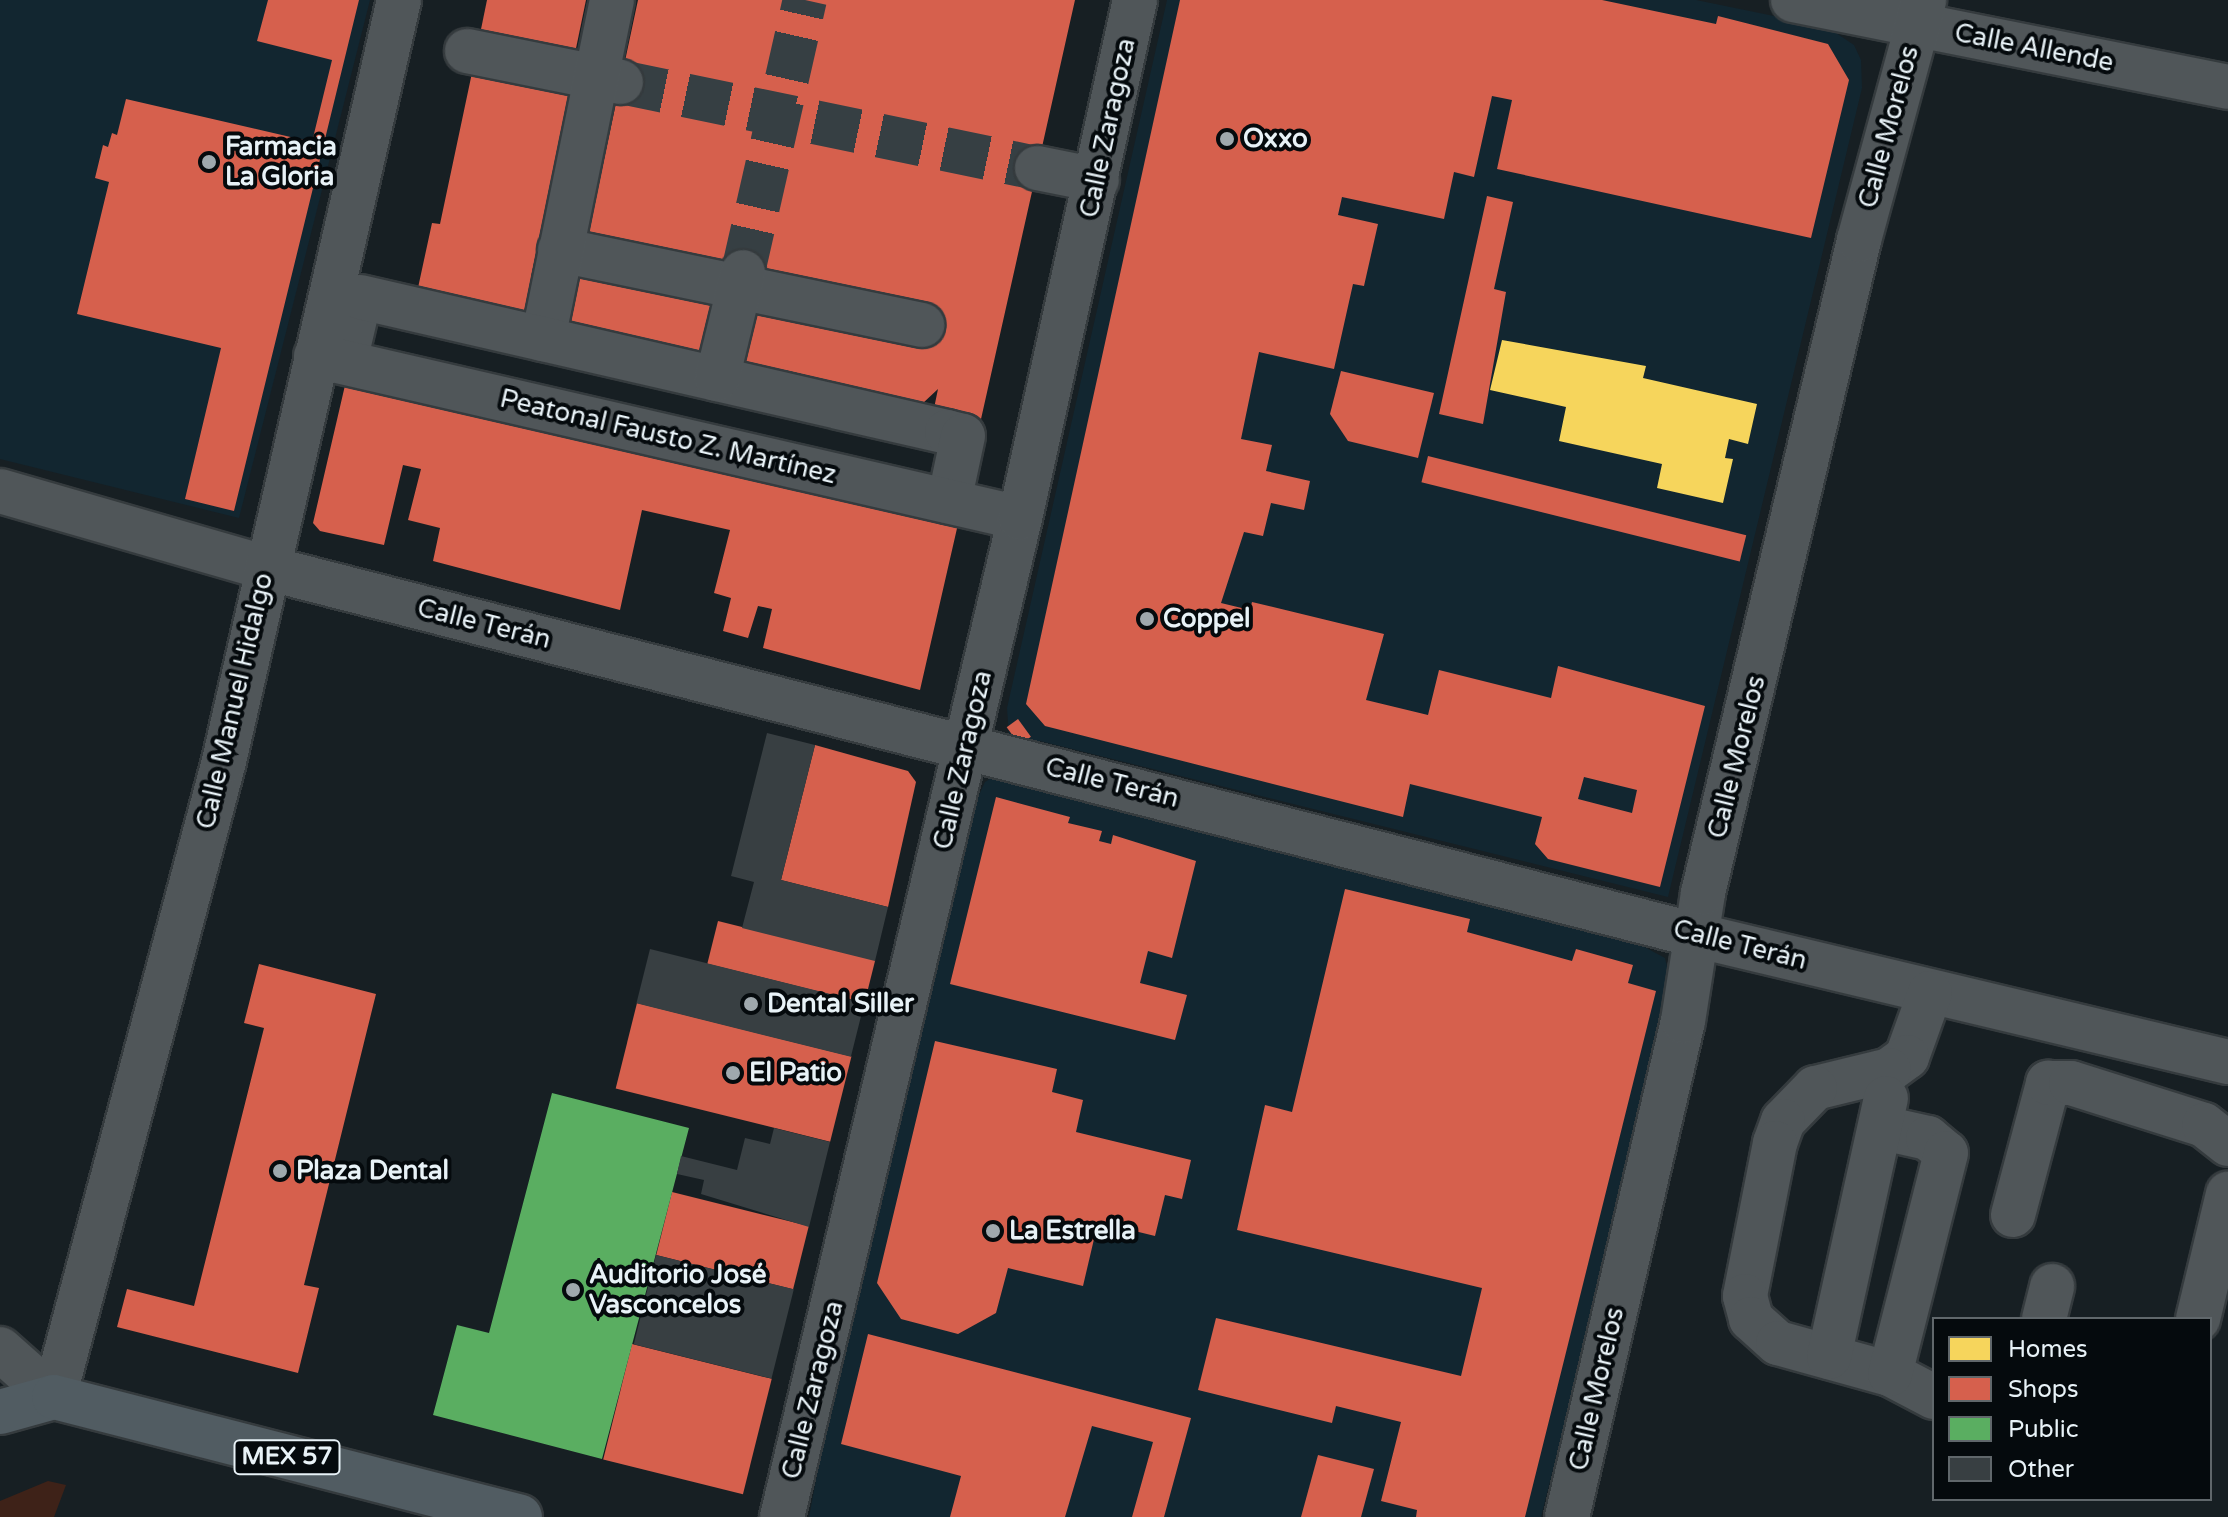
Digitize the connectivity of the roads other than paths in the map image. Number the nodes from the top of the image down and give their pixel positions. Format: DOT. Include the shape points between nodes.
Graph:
graph roads {
  1 [pos="399,0"];
  2 [pos="612,0"];
  3 [pos="1135,0"];
  4 [pos="1793,0"];
  5 [pos="1920,12"];
  6 [pos="467,51"];
  7 [pos="609,80"];
  8 [pos="2228,87"];
  9 [pos="1037,168"];
  10 [pos="1097,180"];
  11 [pos="560,250"];
  12 [pos="741,280"];
  13 [pos="922,325"];
  14 [pos="543,339"];
  15 [pos="330,360"];
  16 [pos="717,379"];
  17 [pos="0,491"];
  18 [pos="949,502"];
  19 [pos="1020,518"];
  20 [pos="267,568"];
  21 [pos="966,746"];
  22 [pos="1695,935"];
  23 [pos="1930,993"];
  24 [pos="2228,1062"];
  25 [pos="1889,1070"];
  26 [pos="1883,1128"];
  27 [pos="2228,1144"];
  28 [pos="2228,1194"];
  29 [pos="2013,1215"];
  30 [pos="2198,1317"];
  31 [pos="0,1349"];
  32 [pos="1829,1357"];
  33 [pos="1890,1374"];
  34 [pos="1932,1396"];
  35 [pos="54,1397"];
  36 [pos="0,1412"];
  37 [pos="520,1517"];
  38 [pos="782,1517"];
  39 [pos="1567,1517"];
  1 -- 15 [label="street, Calle Manuel Hidalgo"];
  2 -- 7 [label="street"];
  3 -- 10 [label="street, Calle Zaragoza"];
  4 -- 5 [label="street, Calle Allende"];
  5 -- 8 [label="street, Calle Allende"];
  5 -- 22 [label="street, Calle Morelos" via="1852,270"];
  6 -- 7 [label="street"];
  7 -- 11 [label="street"];
  9 -- 10 [label="street"];
  10 -- 19 [label="street, Calle Zaragoza"];
  11 -- 12 [label="street"];
  11 -- 14 [label="street"];
  12 -- 13 [label="street"];
  12 -- 16 [label="street"];
  14 -- 15 [label="street" via="360,297"];
  14 -- 16 [label="street"];
  15 -- 18 [label="street, Peatonal Fausto Z. Martínez"];
  15 -- 20 [label="street, Calle Manuel Hidalgo"];
  16 -- 18 [label="street" via="963,436"];
  17 -- 20 [label="street, Calle Terán"];
  18 -- 19 [label="street, Peatonal Fausto Z. Martínez"];
  19 -- 21 [label="street, Calle Zaragoza"];
  20 -- 21 [label="street, Calle Terán"];
  20 -- 35 [label="street, Calle Manuel Hidalgo" via="224,761"];
  21 -- 22 [label="street, Calle Terán"];
  21 -- 38 [label="street, Calle Zaragoza"];
  22 -- 23 [label="street, Calle Terán"];
  22 -- 39 [label="street, Calle Morelos" via="1683,1021"];
  23 -- 24 [label="street, Calle Terán"];
  23 -- 25 [label="street" via="1907,1057"];
  25 -- 26 [label="street"];
  25 -- 32 [label="street" via="1815,1088 1797,1102 1775,1143 1745,1296 1751,1319 1778,1343"];
  26 -- 32 [label="street"];
  26 -- 33 [label="street" via="1928,1138 1946,1153"];
  27 -- 29 [label="street" via="2204,1125 2071,1083 2048,1083"];
  28 -- 30 [label="street"];
  31 -- 35 [label="street, MEX 57"];
  32 -- 33 [label="street"];
  33 -- 34 [label="street"];
  35 -- 36 [label="main road, MEX 57"];
  35 -- 37 [label="main road, MEX 57"];
}
